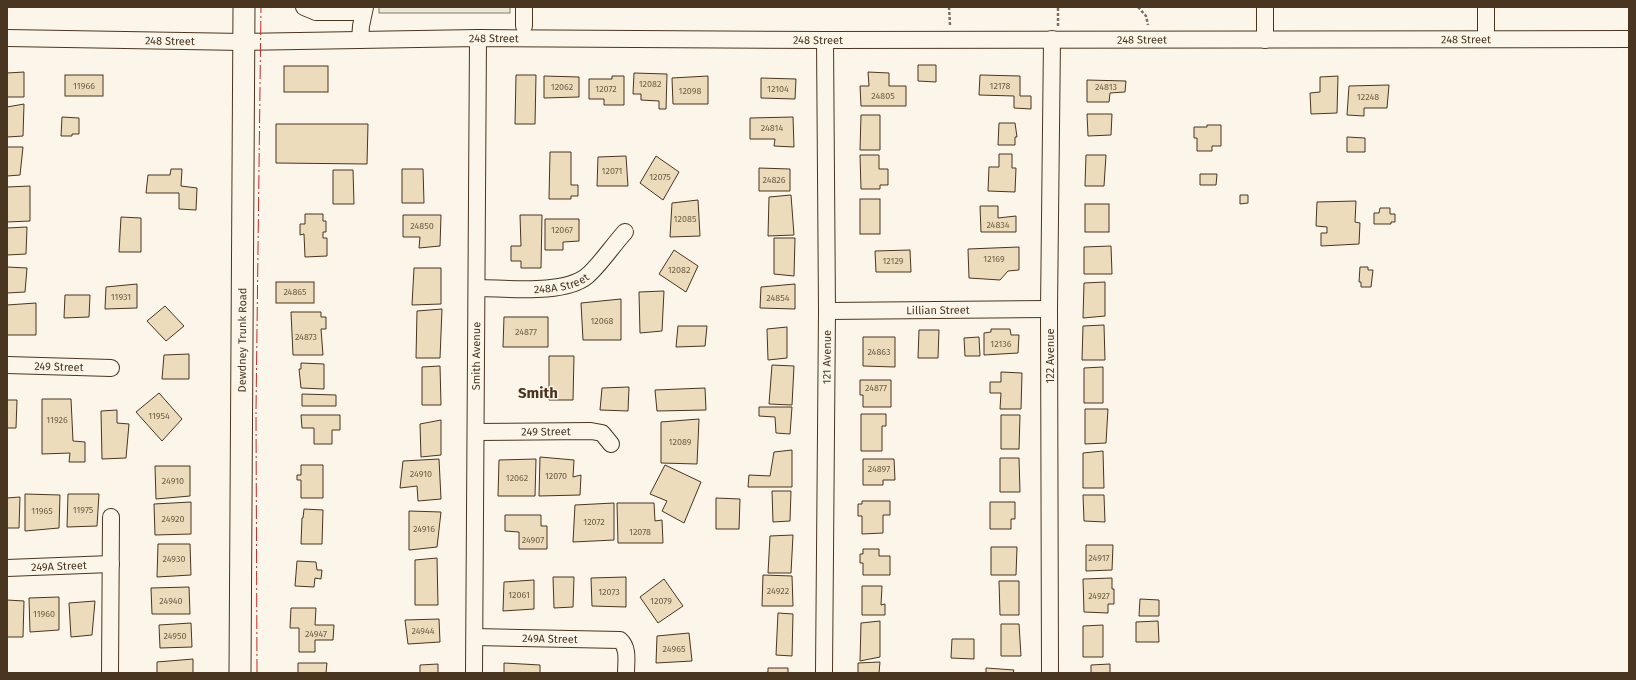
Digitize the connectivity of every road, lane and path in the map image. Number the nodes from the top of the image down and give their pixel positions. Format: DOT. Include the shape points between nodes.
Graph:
graph roads {
  1 [pos="244,7"];
  2 [pos="304,7"];
  3 [pos="524,7"];
  4 [pos="949,7"];
  5 [pos="1058,7"];
  6 [pos="1138,7"];
  7 [pos="1265,7"];
  8 [pos="1486,7"];
  9 [pos="364,10"];
  10 [pos="950,25"];
  11 [pos="524,26"];
  12 [pos="1149,30"];
  13 [pos="1055,33"];
  14 [pos="7,38"];
  15 [pos="478,38"];
  16 [pos="1486,39"];
  17 [pos="1629,39"];
  18 [pos="360,40"];
  19 [pos="825,40"];
  20 [pos="1265,40"];
  21 [pos="243,42"];
  22 [pos="625,232"];
  23 [pos="477,288"];
  24 [pos="1050,309"];
  25 [pos="827,311"];
  26 [pos="7,366"];
  27 [pos="110,368"];
  28 [pos="476,432"];
  29 [pos="611,444"];
  30 [pos="111,517"];
  31 [pos="111,564"];
  32 [pos="7,568"];
  33 [pos="474,637"];
  34 [pos="110,673"];
  35 [pos="240,673"];
  36 [pos="474,673"];
  37 [pos="626,673"];
  38 [pos="824,673"];
  39 [pos="1050,673"];
  1 -- 21 [label="main road, Dewdney Trunk Road"];
  2 -- 9 [label="street" via="316,12"];
  3 -- 11 [label="street"];
  4 -- 10 [label="path"];
  5 -- 13 [label="path"];
  6 -- 12 [label="path" via="1146,16"];
  7 -- 20 [label="street"];
  8 -- 16 [label="street"];
  9 -- 18 [label="street"];
  13 -- 19 [label="street, 248 Street"];
  13 -- 20 [label="street, 248 Street"];
  13 -- 24 [label="street, 122 Avenue"];
  14 -- 21 [label="street, 248 Street"];
  15 -- 18 [label="street, 248 Street"];
  15 -- 19 [label="street, 248 Street"];
  15 -- 23 [label="street, Smith Avenue"];
  16 -- 17 [label="street, 248 Street"];
  16 -- 20 [label="street, 248 Street"];
  18 -- 21 [label="street, 248 Street"];
  19 -- 25 [label="street, 121 Avenue"];
  21 -- 35 [label="main road, Dewdney Trunk Road"];
  22 -- 23 [label="street, 248A Street" via="588,276 574,284 557,288"];
  23 -- 28 [label="street, Smith Avenue"];
  24 -- 25 [label="street, Lillian Street"];
  24 -- 39 [label="street, 122 Avenue"];
  25 -- 38 [label="street, 121 Avenue"];
  26 -- 27 [label="street, 249 Street"];
  28 -- 29 [label="street, 249 Street" via="591,431 602,433"];
  28 -- 33 [label="street, Smith Avenue"];
  30 -- 31 [label="street"];
  31 -- 32 [label="street, 249A Street"];
  31 -- 34 [label="street"];
  33 -- 36 [label="street, Smith Avenue"];
  33 -- 37 [label="street, 249A Street" via="620,640 626,650"];
}
